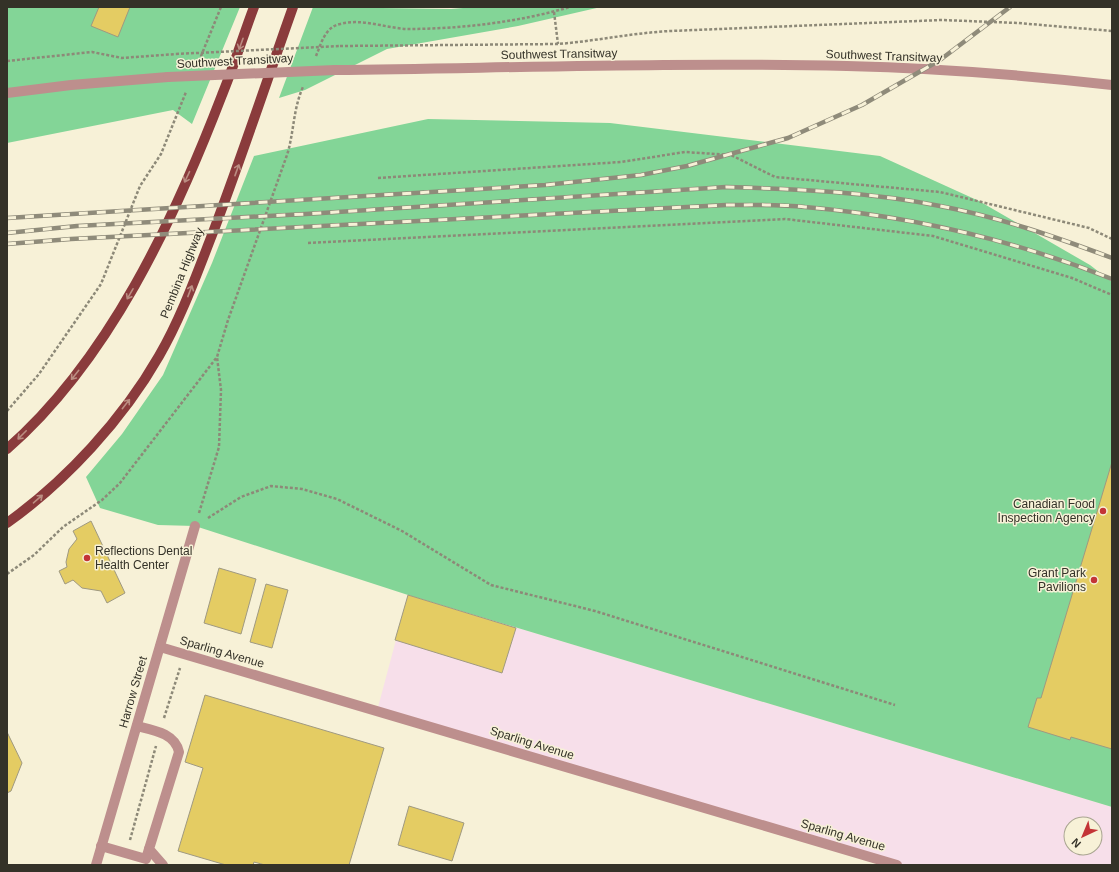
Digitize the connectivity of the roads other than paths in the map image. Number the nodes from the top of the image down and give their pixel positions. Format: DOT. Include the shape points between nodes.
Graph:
graph roads {
  1 [pos="254,7"];
  2 [pos="293,7"];
  3 [pos="1112,85"];
  4 [pos="7,93"];
  5 [pos="7,449"];
  6 [pos="7,523"];
  7 [pos="195,526"];
  8 [pos="160,647"];
  9 [pos="137,726"];
  10 [pos="101,846"];
  11 [pos="149,849"];
  12 [pos="96,865"];
  13 [pos="163,865"];
  14 [pos="897,865"];
  1 -- 5 [label="main road, one-way" via="193,165 131,294 83,364 37,420"];
  6 -- 2 [label="main road, Pembina Highway, one-way" via="47,491 107,429 158,357 186,303 238,167"];
  3 -- 4 [label="street, Southwest Transitway, bridge" via="970,73 848,66 770,65 335,70 168,77"];
  7 -- 8 [label="street, Harrow Street"];
  8 -- 9 [label="street, Harrow Street"];
  8 -- 14 [label="street, Sparling Avenue"];
  9 -- 10 [label="street, Harrow Street"];
  9 -- 11 [label="street" via="171,738 178,746 179,752"];
  10 -- 11 [label="street" via="146,859"];
  10 -- 12 [label="street, Harrow Street"];
  11 -- 13 [label="street"];
}
